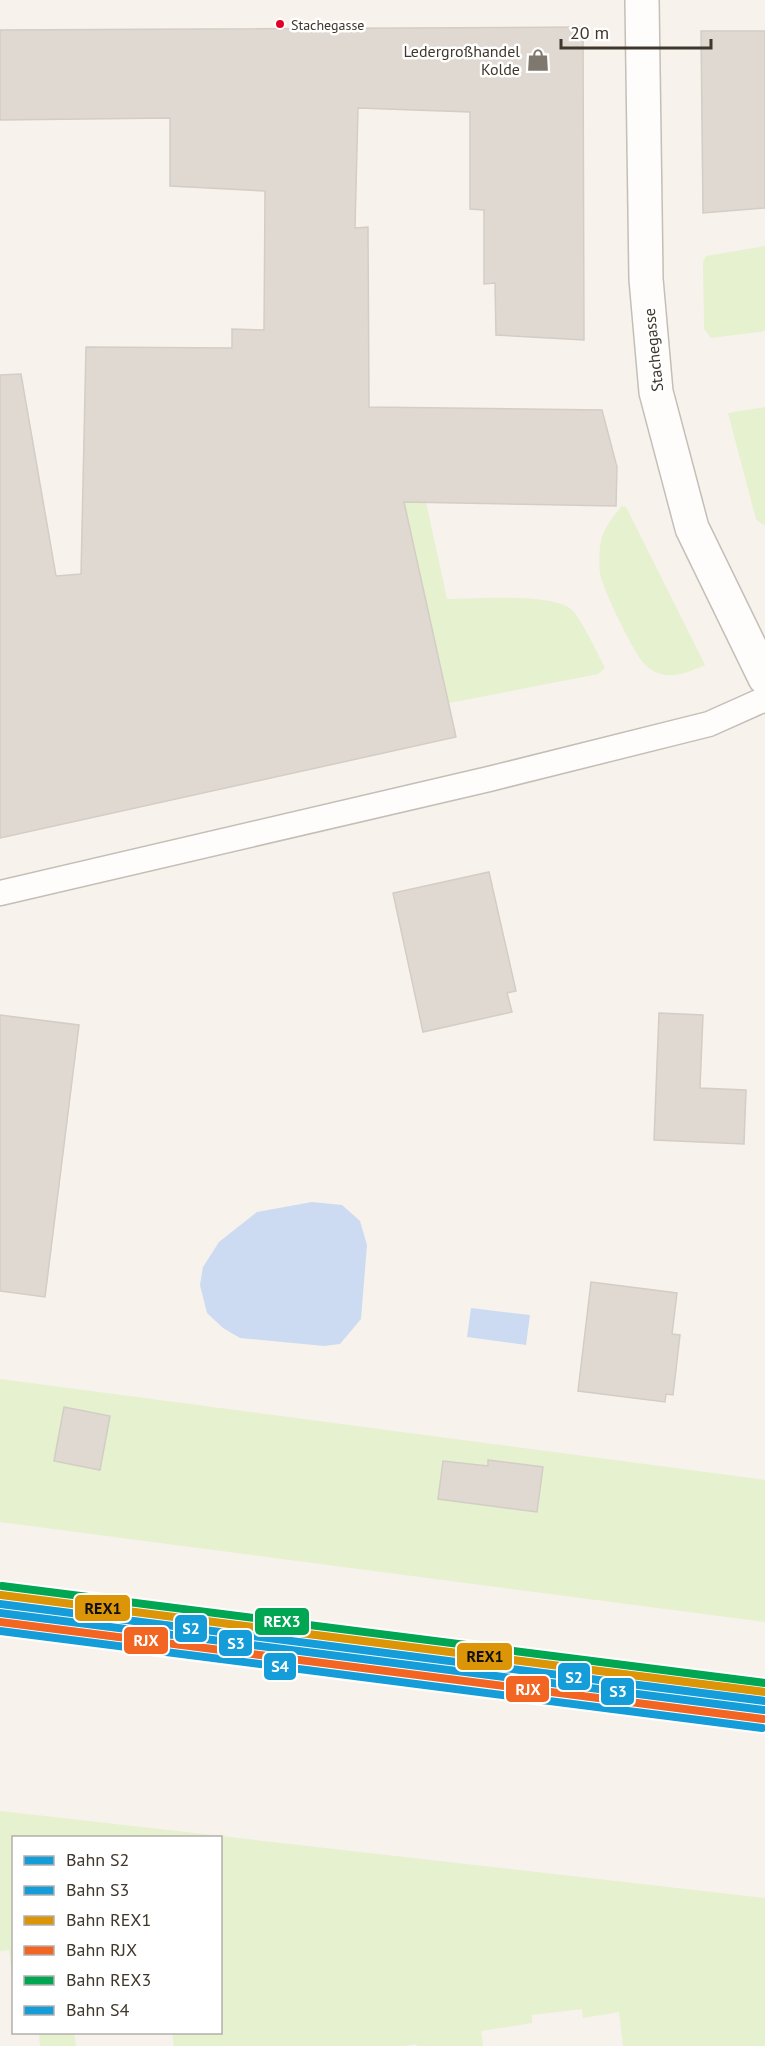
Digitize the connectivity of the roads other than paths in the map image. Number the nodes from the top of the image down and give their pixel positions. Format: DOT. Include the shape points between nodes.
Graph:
graph roads {
  1 [pos="642,0"];
  2 [pos="765,678"];
  3 [pos="765,699"];
  4 [pos="0,893"];
  1 -- 2 [label="street, Stachegasse" via="646,279 656,392 692,528"];
  3 -- 4 [label="lane" via="709,724"];
}
